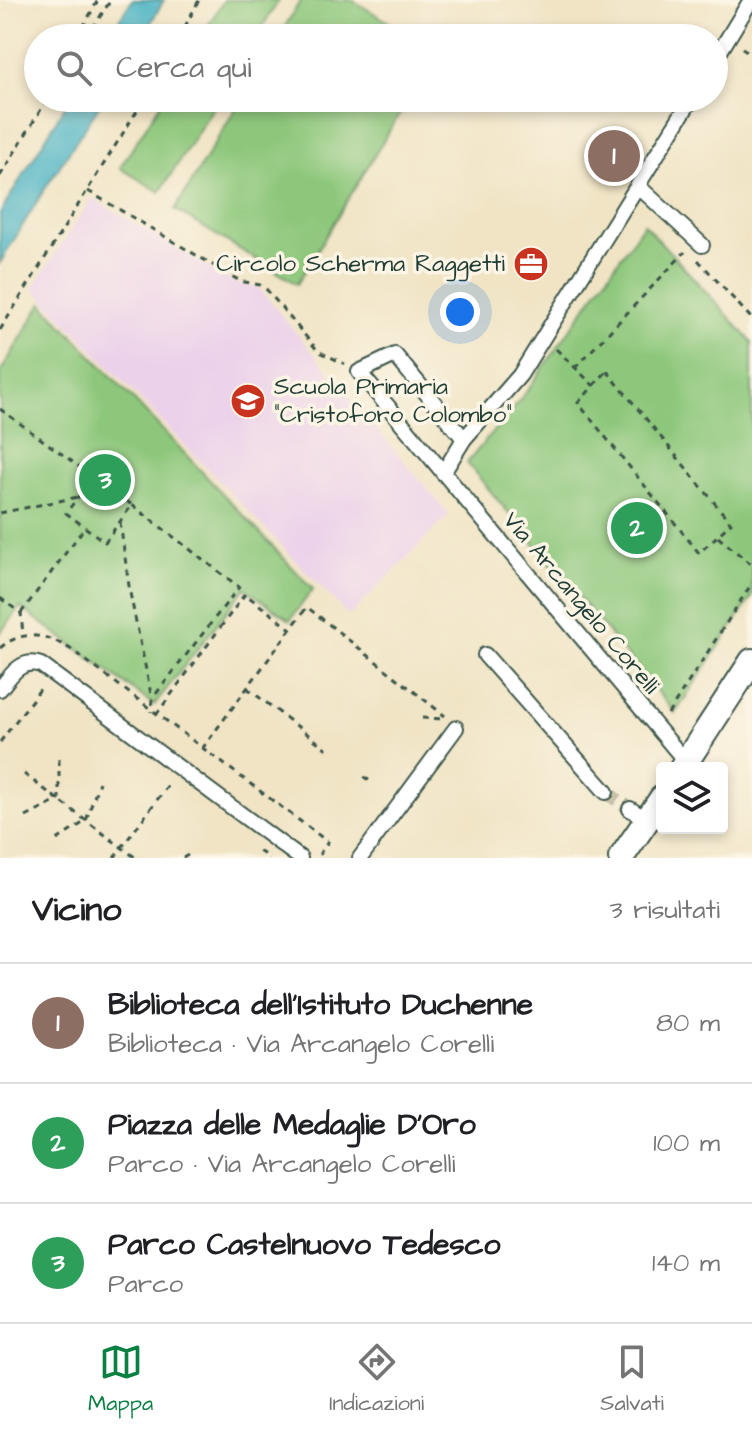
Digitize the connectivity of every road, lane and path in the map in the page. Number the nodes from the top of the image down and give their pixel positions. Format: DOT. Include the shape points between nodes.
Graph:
graph roads {
  1 [pos="98,0"];
  2 [pos="111,0"];
  3 [pos="199,0"];
  4 [pos="751,0"];
  5 [pos="85,24"];
  6 [pos="95,24"];
  7 [pos="186,24"];
  8 [pos="728,38"];
  9 [pos="39,112"];
  10 [pos="136,112"];
  11 [pos="683,112"];
  12 [pos="0,176"];
  13 [pos="638,186"];
  14 [pos="88,191"];
  15 [pos="695,247"];
  16 [pos="0,330"];
  17 [pos="551,344"];
  18 [pos="575,368"];
  19 [pos="359,372"];
  20 [pos="594,386"];
  21 [pos="0,409"];
  22 [pos="464,439"];
  23 [pos="443,473"];
  24 [pos="94,476"];
  25 [pos="78,497"];
  26 [pos="132,505"];
  27 [pos="0,513"];
  28 [pos="120,522"];
  29 [pos="85,527"];
  30 [pos="717,536"];
  31 [pos="752,565"];
  32 [pos="752,583"];
  33 [pos="239,587"];
  34 [pos="245,594"];
  35 [pos="0,598"];
  36 [pos="21,613"];
  37 [pos="291,629"];
  38 [pos="23,635"];
  39 [pos="0,648"];
  40 [pos="68,648"];
  41 [pos="62,655"];
  42 [pos="485,655"];
  43 [pos="752,661"];
  44 [pos="43,685"];
  45 [pos="247,688"];
  46 [pos="0,689"];
  47 [pos="152,699"];
  48 [pos="154,713"];
  49 [pos="667,715"];
  50 [pos="422,718"];
  51 [pos="456,728"];
  52 [pos="0,742"];
  53 [pos="202,749"];
  54 [pos="327,749"];
  55 [pos="59,753"];
  56 [pos="682,762"];
  57 [pos="686,762"];
  58 [pos="181,769"];
  59 [pos="24,774"];
  60 [pos="364,777"];
  61 [pos="99,782"];
  62 [pos="373,783"];
  63 [pos="606,792"];
  64 [pos="59,800"];
  65 [pos="656,802"];
  66 [pos="26,817"];
  67 [pos="86,821"];
  68 [pos="57,840"];
  69 [pos="122,847"];
  70 [pos="256,849"];
  71 [pos="114,858"];
  72 [pos="136,858"];
  73 [pos="269,858"];
  74 [pos="300,858"];
  75 [pos="326,858"];
  76 [pos="360,858"];
  77 [pos="621,858"];
  1 -- 5 [label="path"];
  2 -- 6 [label="path"];
  3 -- 7 [label="path"];
  4 -- 8 [label="street"];
  9 -- 12 [label="path"];
  10 -- 14 [label="path"];
  11 -- 13 [label="street"];
  13 -- 15 [label="street"];
  13 -- 22 [label="street" via="520,375"];
  14 -- 16 [label="path"];
  14 -- 19 [label="path" via="240,281 260,285 318,351"];
  15 -- 18 [label="path"];
  17 -- 18 [label="path"];
  18 -- 20 [label="path"];
  19 -- 22 [label="street" via="395,355"];
  19 -- 23 [label="street, Via Arcangelo Corelli"];
  20 -- 30 [label="path" via="607,371 731,523"];
  20 -- 30 [label="path" via="578,403 699,553"];
  21 -- 24 [label="path"];
  22 -- 23 [label="street"];
  23 -- 56 [label="street, Via Arcangelo Corelli"];
  24 -- 25 [label="path"];
  24 -- 26 [label="path"];
  25 -- 27 [label="path"];
  25 -- 29 [label="path" via="66,513"];
  26 -- 28 [label="path"];
  26 -- 33 [label="path"];
  28 -- 29 [label="path" via="105,542"];
  28 -- 47 [label="path"];
  29 -- 36 [label="path"];
  30 -- 31 [label="path"];
  32 -- 49 [label="path"];
  33 -- 34 [label="path"];
  33 -- 47 [label="path"];
  34 -- 37 [label="path"];
  34 -- 48 [label="path"];
  35 -- 36 [label="path"];
  36 -- 38 [label="path"];
  37 -- 45 [label="path"];
  37 -- 50 [label="path" via="307,607 448,719"];
  38 -- 39 [label="path"];
  38 -- 40 [label="path"];
  40 -- 41 [label="path"];
  40 -- 48 [label="path"];
  42 -- 63 [label="street"];
  43 -- 57 [label="main road"];
  44 -- 52 [label="path"];
  45 -- 53 [label="path"];
  45 -- 54 [label="path"];
  46 -- 58 [label="street" via="18,667 38,663"];
  47 -- 48 [label="path"];
  48 -- 53 [label="path"];
  51 -- 76 [label="street"];
  53 -- 75 [label="path" via="328,842 320,853"];
  55 -- 64 [label="path"];
  58 -- 69 [label="path"];
  58 -- 74 [label="street"];
  59 -- 64 [label="path"];
  60 -- 62 [label="path"];
  61 -- 67 [label="path"];
  64 -- 66 [label="path"];
  64 -- 67 [label="path"];
  65 -- 77 [label="main road" via="638,814"];
  67 -- 68 [label="path"];
  67 -- 69 [label="path"];
  69 -- 71 [label="path"];
  69 -- 72 [label="path"];
  70 -- 73 [label="path"];
}
